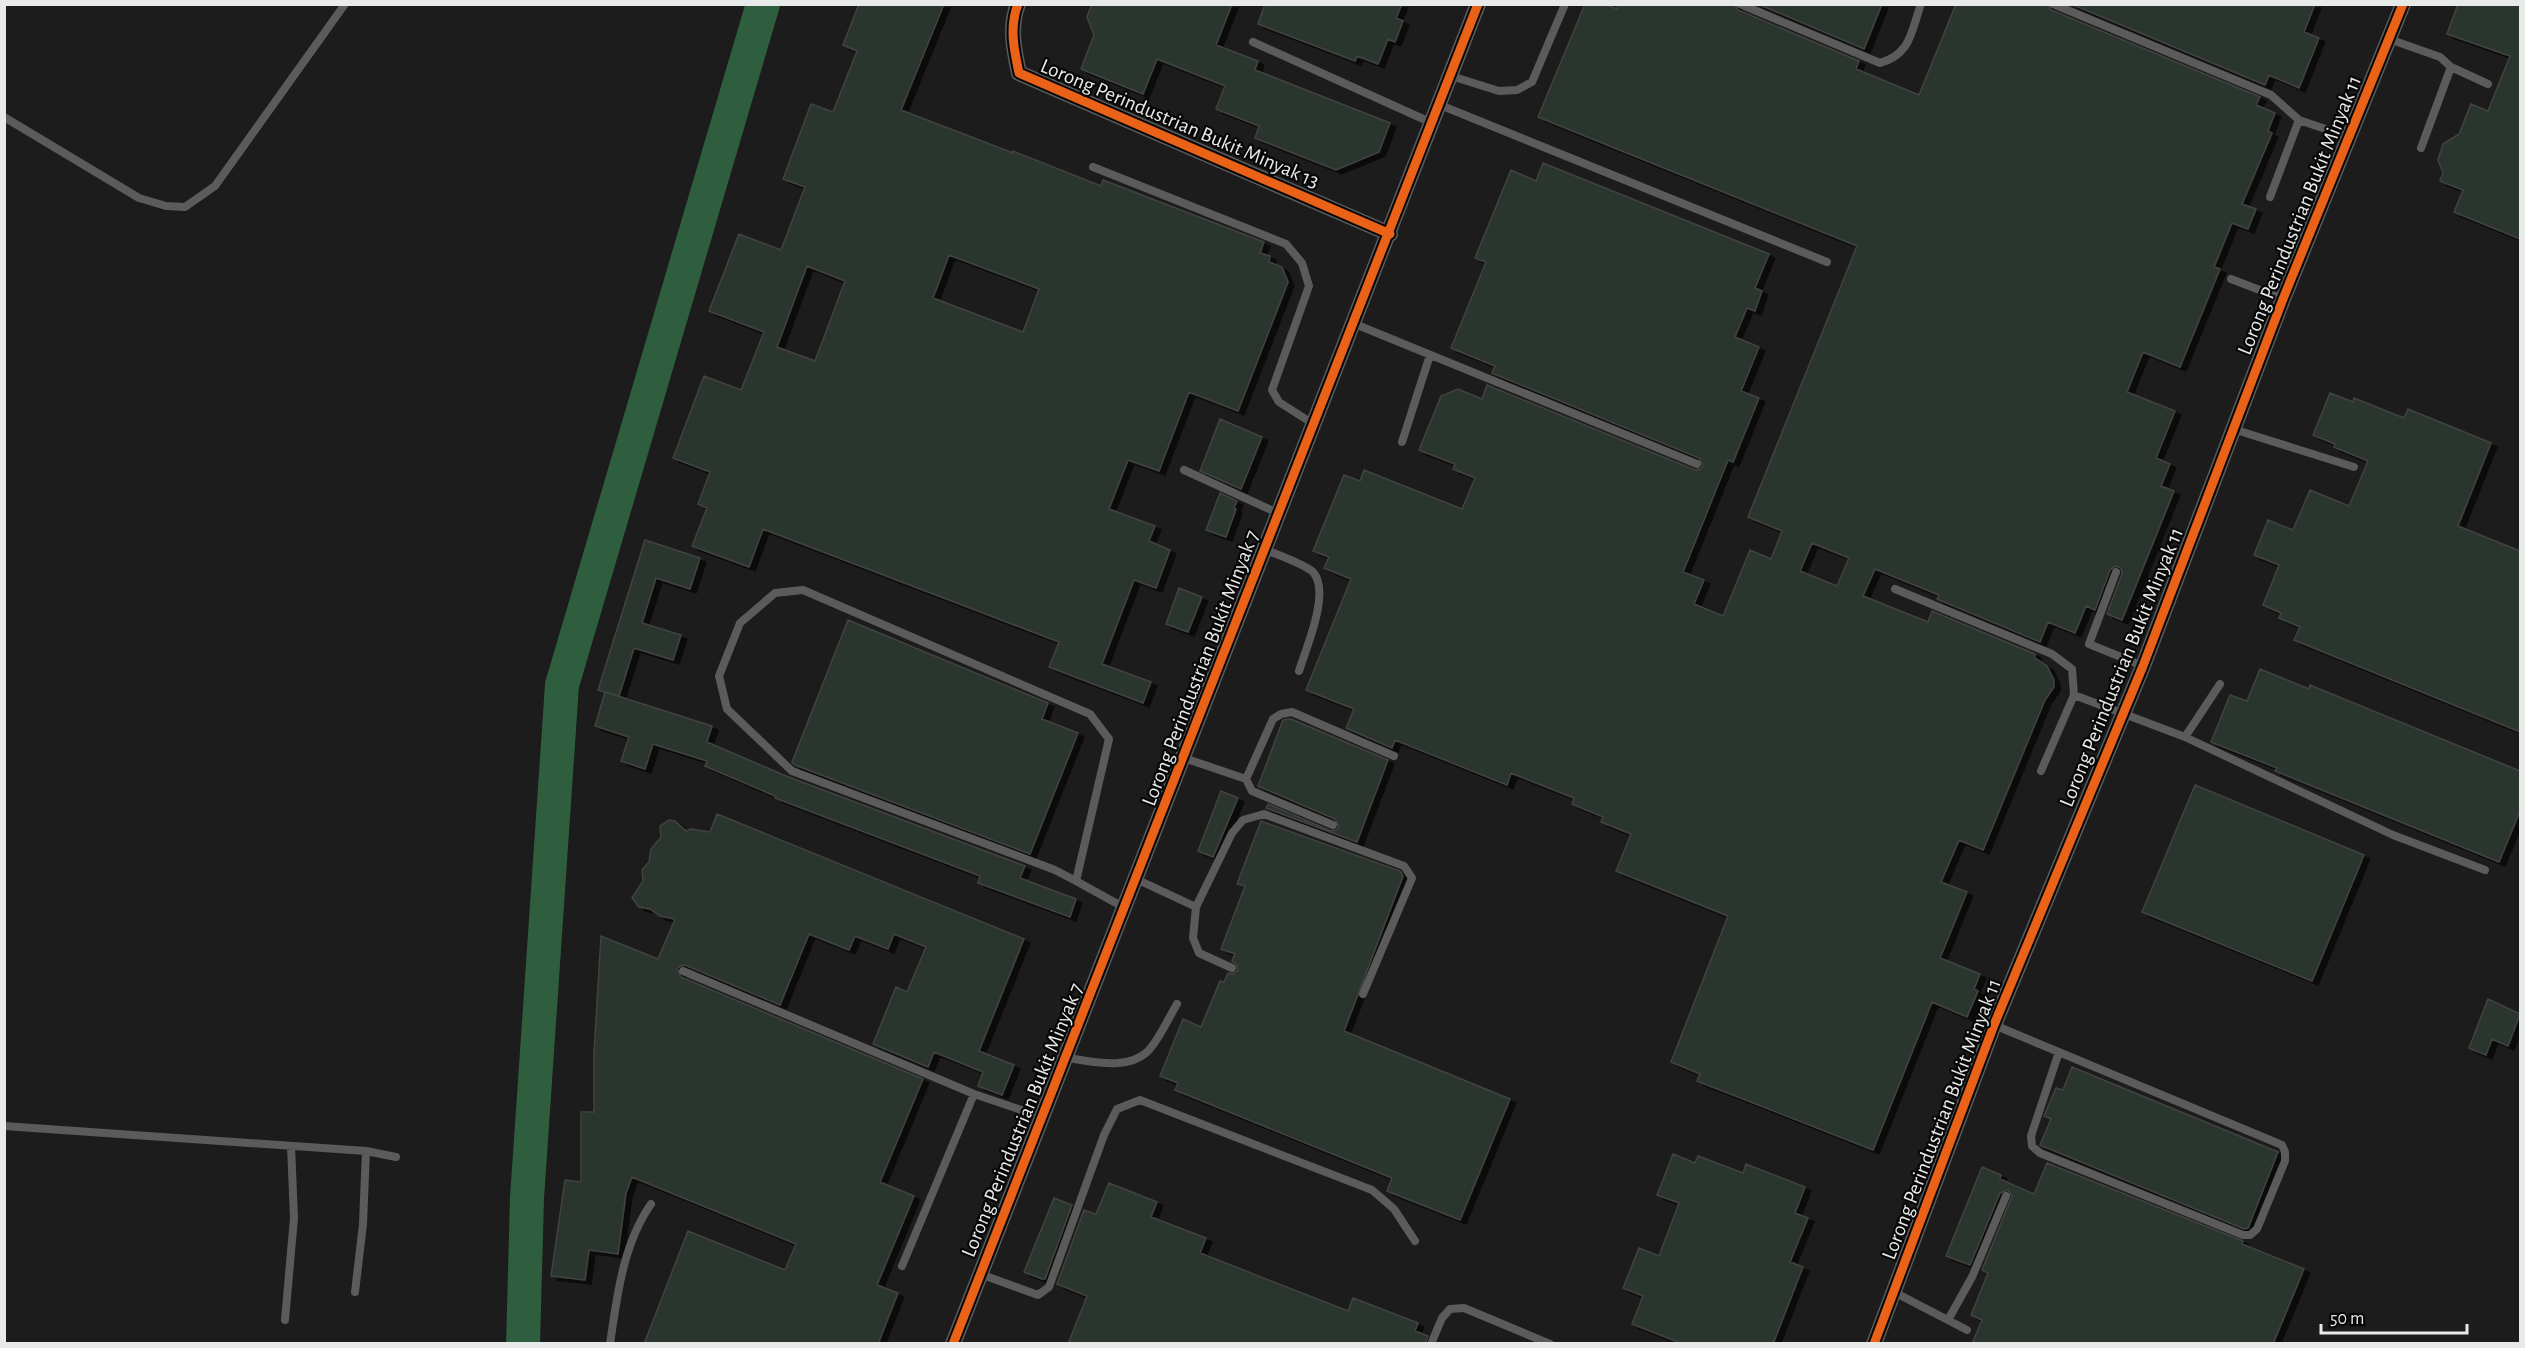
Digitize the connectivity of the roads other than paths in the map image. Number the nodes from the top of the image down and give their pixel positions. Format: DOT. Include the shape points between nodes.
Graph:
graph roads {
  1 [pos="345,4"];
  2 [pos="1018,4"];
  3 [pos="1478,4"];
  4 [pos="1565,4"];
  5 [pos="1740,4"];
  6 [pos="1921,4"];
  7 [pos="2053,4"];
  8 [pos="2403,4"];
  9 [pos="2389,39"];
  10 [pos="1253,42"];
  11 [pos="2451,67"];
  12 [pos="1451,76"];
  13 [pos="2488,84"];
  14 [pos="1440,105"];
  15 [pos="4,117"];
  16 [pos="2300,120"];
  17 [pos="1433,123"];
  18 [pos="2349,137"];
  19 [pos="2421,148"];
  20 [pos="1093,167"];
  21 [pos="2270,197"];
  22 [pos="1390,234"];
  23 [pos="1827,261"];
  24 [pos="2231,279"];
  25 [pos="2283,299"];
  26 [pos="1355,324"];
  27 [pos="1430,355"];
  28 [pos="1315,425"];
  29 [pos="2233,429"];
  30 [pos="1402,442"];
  31 [pos="1697,464"];
  32 [pos="2354,467"];
  33 [pos="1184,470"];
  34 [pos="1280,514"];
  35 [pos="1266,550"];
  36 [pos="2116,572"];
  37 [pos="1895,589"];
  38 [pos="2143,666"];
  39 [pos="1299,671"];
  40 [pos="2220,684"];
  41 [pos="2074,695"];
  42 [pos="2124,712"];
  43 [pos="2185,736"];
  44 [pos="1394,756"];
  45 [pos="1184,758"];
  46 [pos="2041,771"];
  47 [pos="1246,779"];
  48 [pos="1333,825"];
  49 [pos="2485,870"];
  50 [pos="1136,879"];
  51 [pos="1076,881"];
  52 [pos="1196,907"];
  53 [pos="1125,908"];
  54 [pos="1232,968"];
  55 [pos="683,971"];
  56 [pos="1363,994"];
  57 [pos="1177,1004"];
  58 [pos="1994,1025"];
  59 [pos="2059,1052"];
  60 [pos="1066,1058"];
  61 [pos="974,1094"];
  62 [pos="1043,1118"];
  63 [pos="4,1126"];
  64 [pos="291,1146"];
  65 [pos="366,1151"];
  66 [pos="396,1157"];
  67 [pos="2006,1196"];
  68 [pos="651,1204"];
  69 [pos="1416,1241"];
  70 [pos="902,1266"];
  71 [pos="980,1274"];
  72 [pos="355,1292"];
  73 [pos="1894,1292"];
  74 [pos="285,1320"];
  75 [pos="1948,1320"];
  76 [pos="1967,1330"];
  77 [pos="1533,1340"];
  78 [pos="610,1344"];
  79 [pos="953,1344"];
  80 [pos="1431,1344"];
  81 [pos="1550,1344"];
  82 [pos="1874,1344"];
  1 -- 15 [label="lane" via="214,186 185,207 139,198"];
  2 -- 22 [label="street, Lorong Perindustrian Bukit Minyak 13" via="1012,44 1020,73"];
  3 -- 12 [label="street, Lorong Perindustrian Bukit Minyak 7"];
  4 -- 12 [label="lane" via="1532,82 1517,90 1499,91"];
  5 -- 6 [label="lane" via="1880,63 1895,59 1906,48"];
  7 -- 16 [label="lane" via="2271,95"];
  8 -- 9 [label="street, Lorong Perindustrian Bukit Minyak 11"];
  9 -- 11 [label="lane" via="2440,57"];
  9 -- 18 [label="street, Lorong Perindustrian Bukit Minyak 11"];
  10 -- 17 [label="lane"];
  11 -- 13 [label="lane"];
  11 -- 19 [label="lane"];
  12 -- 14 [label="street, Lorong Perindustrian Bukit Minyak 7"];
  14 -- 17 [label="street, Lorong Perindustrian Bukit Minyak 7"];
  14 -- 23 [label="lane"];
  16 -- 18 [label="lane"];
  16 -- 21 [label="lane"];
  17 -- 22 [label="street, Lorong Perindustrian Bukit Minyak 7"];
  18 -- 25 [label="street, Lorong Perindustrian Bukit Minyak 11"];
  20 -- 28 [label="lane" via="1287,244 1302,263 1309,286 1272,390 1279,402"];
  22 -- 26 [label="street, Lorong Perindustrian Bukit Minyak 7"];
  24 -- 25 [label="lane"];
  25 -- 29 [label="street, Lorong Perindustrian Bukit Minyak 11"];
  26 -- 27 [label="lane"];
  26 -- 28 [label="street, Lorong Perindustrian Bukit Minyak 7"];
  27 -- 30 [label="lane"];
  27 -- 31 [label="lane"];
  28 -- 34 [label="street, Lorong Perindustrian Bukit Minyak 7"];
  29 -- 32 [label="lane"];
  29 -- 38 [label="street, Lorong Perindustrian Bukit Minyak 11"];
  33 -- 34 [label="lane"];
  34 -- 35 [label="street, Lorong Perindustrian Bukit Minyak 7"];
  35 -- 39 [label="lane" via="1312,571 1320,583 1320,599"];
  35 -- 45 [label="street, Lorong Perindustrian Bukit Minyak 7"];
  36 -- 38 [label="lane" via="2089,644"];
  37 -- 41 [label="lane" via="2052,654 2072,669"];
  38 -- 42 [label="street, Lorong Perindustrian Bukit Minyak 11"];
  40 -- 43 [label="lane"];
  41 -- 42 [label="lane"];
  41 -- 46 [label="lane"];
  42 -- 43 [label="lane"];
  42 -- 58 [label="street, Lorong Perindustrian Bukit Minyak 11"];
  43 -- 49 [label="lane" via="2393,835"];
  44 -- 47 [label="lane" via="1292,712 1273,719"];
  45 -- 47 [label="lane"];
  45 -- 50 [label="street, Lorong Perindustrian Bukit Minyak 7"];
  47 -- 48 [label="lane" via="1252,791"];
  50 -- 52 [label="lane"];
  50 -- 53 [label="street, Lorong Perindustrian Bukit Minyak 7"];
  51 -- 51 [label="lane" via="792,771 727,709 719,676 740,623 775,593 803,590 1090,714 1109,739"];
  51 -- 53 [label="lane"];
  52 -- 54 [label="lane" via="1193,938 1199,953"];
  52 -- 56 [label="lane" via="1232,833 1243,820 1264,814 1404,866 1412,878"];
  53 -- 60 [label="street, Lorong Perindustrian Bukit Minyak 7"];
  55 -- 61 [label="lane"];
  57 -- 60 [label="lane" via="1148,1052 1129,1063"];
  58 -- 59 [label="lane"];
  58 -- 73 [label="street, Lorong Perindustrian Bukit Minyak 11"];
  59 -- 59 [label="lane" via="2031,1136 2032,1146 2040,1153 2243,1235 2257,1229 2285,1161 2282,1145"];
  60 -- 62 [label="street, Lorong Perindustrian Bukit Minyak 7"];
  61 -- 62 [label="lane"];
  61 -- 70 [label="lane"];
  62 -- 71 [label="street, Lorong Perindustrian Bukit Minyak 7"];
  63 -- 64 [label="lane"];
  64 -- 65 [label="lane"];
  64 -- 74 [label="lane" via="294,1218"];
  65 -- 66 [label="lane"];
  65 -- 72 [label="lane"];
  67 -- 75 [label="lane" via="1972,1277"];
  68 -- 78 [label="lane" via="632,1240 618,1291"];
  69 -- 71 [label="lane" via="1394,1209 1372,1190 1140,1100 1117,1109 1104,1135 1049,1287 1038,1295"];
  71 -- 79 [label="street, Lorong Perindustrian Bukit Minyak 7"];
  73 -- 75 [label="lane"];
  73 -- 82 [label="street, Lorong Perindustrian Bukit Minyak 11"];
  75 -- 76 [label="lane"];
  77 -- 80 [label="lane" via="1464,1308 1450,1309"];
  77 -- 81 [label="lane"];
}
